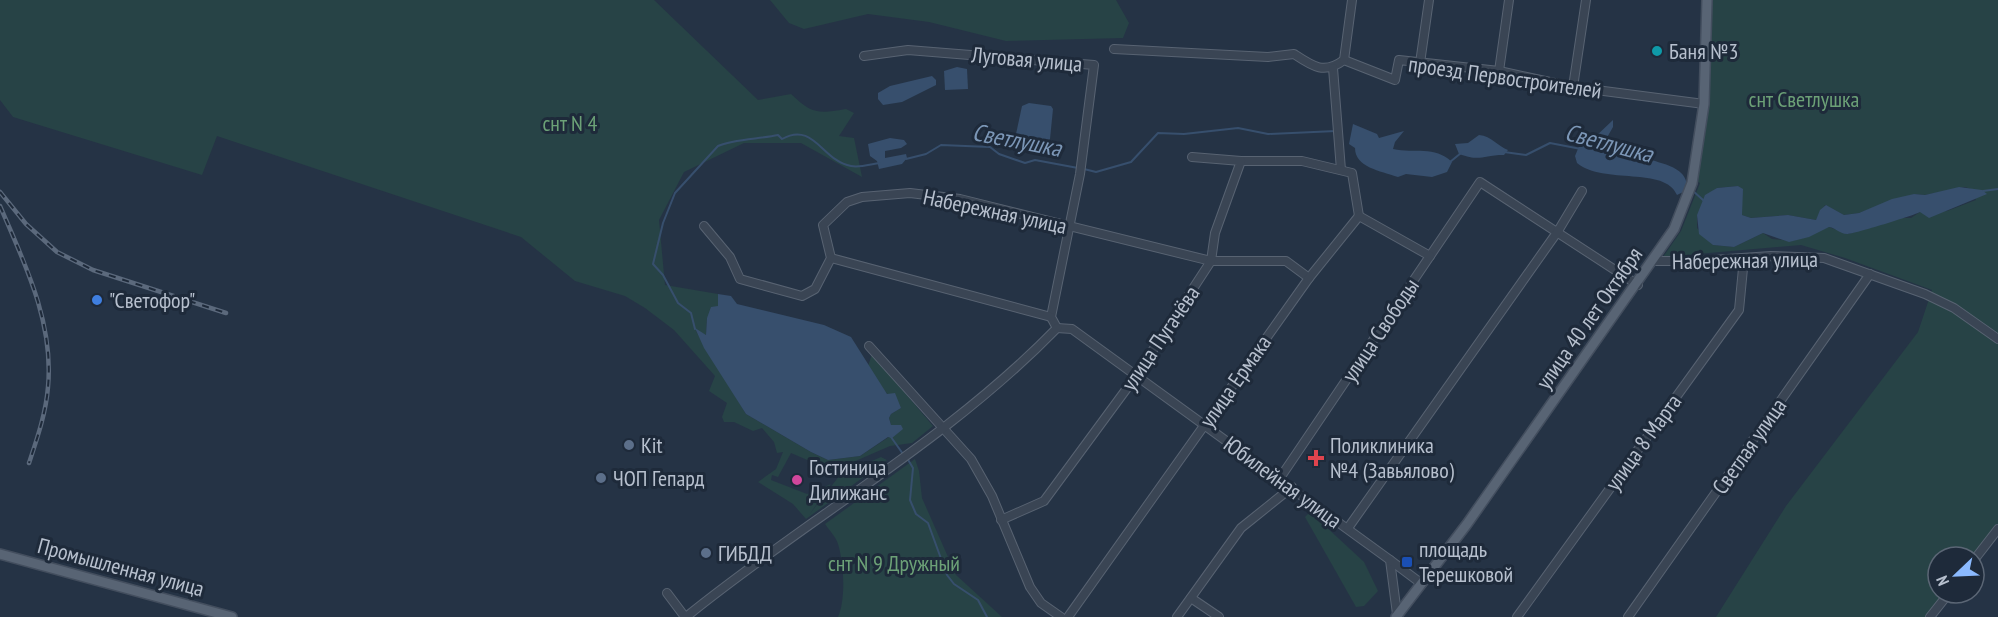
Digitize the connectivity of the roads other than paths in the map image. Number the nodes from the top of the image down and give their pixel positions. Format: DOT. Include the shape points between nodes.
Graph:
graph roads {
  1 [pos="1352,0"];
  2 [pos="1429,0"];
  3 [pos="1509,0"];
  4 [pos="1586,0"];
  5 [pos="1707,0"];
  6 [pos="1114,49"];
  7 [pos="864,56"];
  8 [pos="1344,60"];
  9 [pos="1420,63"];
  10 [pos="1333,68"];
  11 [pos="1499,72"];
  12 [pos="1573,87"];
  13 [pos="1704,104"];
  14 [pos="1192,157"];
  15 [pos="1241,161"];
  16 [pos="1341,170"];
  17 [pos="1582,191"];
  18 [pos="1359,216"];
  19 [pos="704,226"];
  20 [pos="1071,226"];
  21 [pos="1558,231"];
  22 [pos="1430,256"];
  23 [pos="831,258"];
  24 [pos="1744,258"];
  25 [pos="1211,261"];
  26 [pos="1653,261"];
  27 [pos="1870,274"];
  28 [pos="1309,278"];
  29 [pos="1638,285"];
  30 [pos="1051,316"];
  31 [pos="1057,328"];
  32 [pos="1998,339"];
  33 [pos="869,346"];
  34 [pos="1136,376"];
  35 [pos="1204,425"];
  36 [pos="943,430"];
  37 [pos="1280,478"];
  38 [pos="1292,487"];
  39 [pos="1001,520"];
  40 [pos="1348,528"];
  41 [pos="1998,529"];
  42 [pos="1986,545"];
  43 [pos="0,555"];
  44 [pos="1390,560"];
  45 [pos="1422,584"];
  46 [pos="667,593"];
  47 [pos="1191,598"];
  48 [pos="1397,615"];
  49 [pos="232,617"];
  50 [pos="686,617"];
  51 [pos="1061,617"];
  52 [pos="1068,617"];
  53 [pos="1177,617"];
  54 [pos="1219,617"];
  55 [pos="1517,617"];
  56 [pos="1628,617"];
  1 -- 8 [label="street"];
  2 -- 9 [label="street"];
  3 -- 11 [label="street"];
  4 -- 12 [label="street"];
  5 -- 13 [label="main road, улица 40 лет Октября"];
  6 -- 10 [label="street" via="1268,57 1294,54 1315,69"];
  7 -- 20 [label="street, Луговая улица" via="908,50 1094,65"];
  8 -- 9 [label="street, проезд Первостроителей" via="1395,80 1399,60"];
  8 -- 10 [label="street"];
  9 -- 11 [label="street, проезд Первостроителей"];
  10 -- 16 [label="street"];
  11 -- 12 [label="street, проезд Первостроителей"];
  12 -- 13 [label="street, проезд Первостроителей"];
  13 -- 26 [label="main road, улица 40 лет Октября" via="1691,188 1674,229"];
  14 -- 15 [label="street"];
  15 -- 16 [label="street" via="1302,161"];
  15 -- 25 [label="street, улица Пугачёва" via="1215,233"];
  16 -- 18 [label="street" via="1352,173"];
  17 -- 21 [label="street"];
  18 -- 22 [label="street"];
  18 -- 28 [label="street, улица Ермака"];
  19 -- 23 [label="street" via="730,257 740,279 802,296 815,289"];
  20 -- 23 [label="street, Набережная улица" via="960,199 910,193 862,197 847,202 823,225"];
  20 -- 25 [label="street, Набережная улица"];
  20 -- 30 [label="street, Луговая улица"];
  21 -- 22 [label="street, улица Свободы" via="1480,182"];
  21 -- 29 [label="street"];
  21 -- 40 [label="street"];
  22 -- 37 [label="street, улица Свободы"];
  23 -- 30 [label="street"];
  24 -- 26 [label="street, Набережная улица"];
  24 -- 27 [label="street, Набережная улица" via="1824,258"];
  24 -- 55 [label="street, улица 8 Марта" via="1739,310"];
  25 -- 28 [label="street, Набережная улица" via="1278,259 1297,267"];
  25 -- 34 [label="street, улица Пугачёва"];
  26 -- 29 [label="main road, улица 40 лет Октября"];
  27 -- 32 [label="street, Набережная улица" via="1954,308"];
  27 -- 56 [label="street, Светлая улица"];
  28 -- 35 [label="street, улица Ермака"];
  29 -- 45 [label="main road, улица 40 лет Октября"];
  30 -- 31 [label="street"];
  31 -- 34 [label="street, Юбилейная улица" via="1072,329"];
  31 -- 36 [label="street" via="1006,378"];
  33 -- 36 [label="street"];
  34 -- 35 [label="street, Юбилейная улица"];
  34 -- 39 [label="street, улица Пугачёва" via="1044,501"];
  35 -- 37 [label="street, Юбилейная улица"];
  35 -- 52 [label="street, улица Ермака"];
  36 -- 39 [label="street" via="971,459"];
  36 -- 50 [label="street"];
  37 -- 38 [label="street, Юбилейная улица"];
  38 -- 40 [label="street, Юбилейная улица"];
  38 -- 47 [label="street" via="1241,528"];
  39 -- 51 [label="street" via="1030,587 1041,603"];
  40 -- 44 [label="street, Юбилейная улица"];
  41 -- 42 [label="street"];
  43 -- 49 [label="main road, Промышленная улица"];
  44 -- 45 [label="street, Юбилейная улица"];
  44 -- 48 [label="street"];
  45 -- 48 [label="main road, улица 40 лет Октября"];
  46 -- 50 [label="street"];
  47 -- 53 [label="street"];
  47 -- 54 [label="street"];
}
